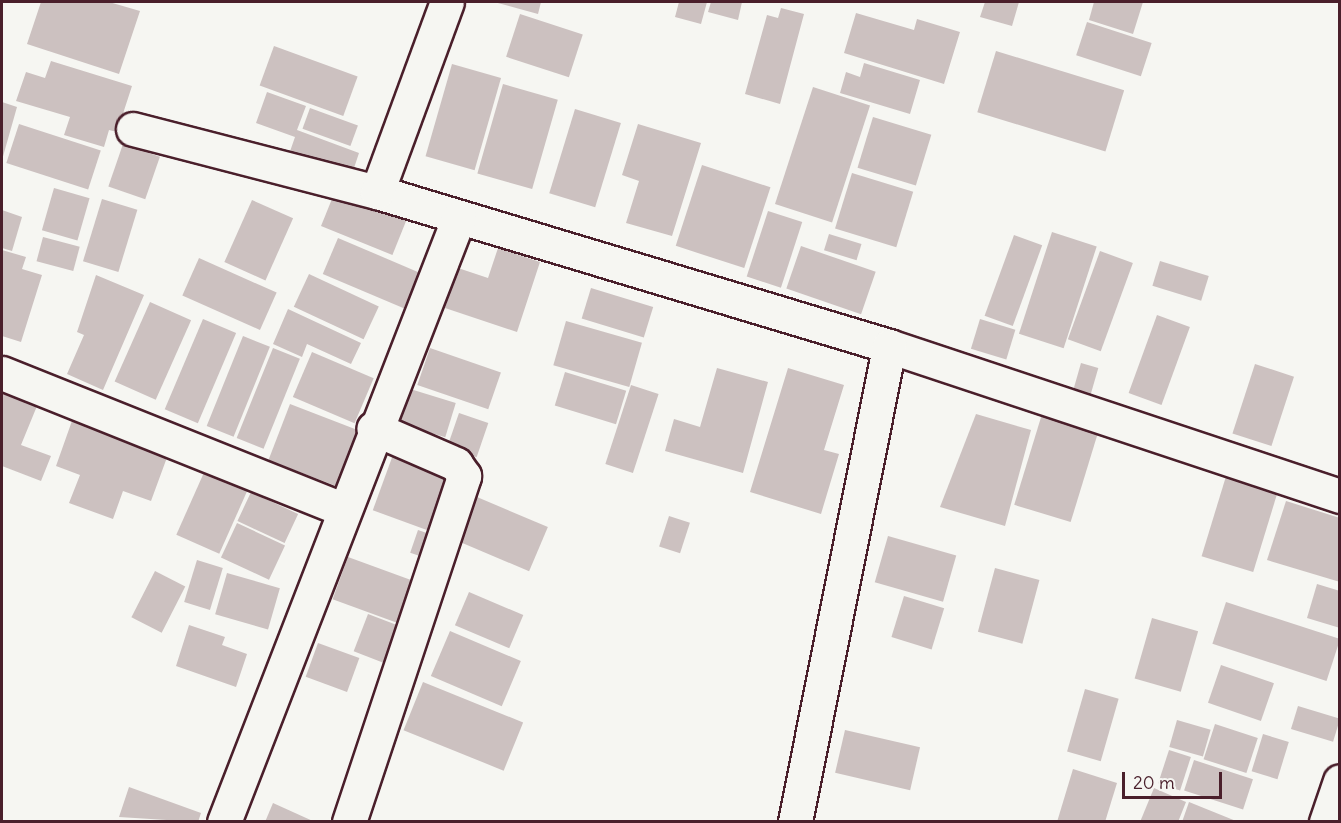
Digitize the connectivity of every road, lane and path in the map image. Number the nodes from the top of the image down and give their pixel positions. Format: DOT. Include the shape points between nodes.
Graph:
graph roads {
  1 [pos="447,2"];
  2 [pos="133,129"];
  3 [pos="377,192"];
  4 [pos="459,217"];
  5 [pos="889,346"];
  6 [pos="2,373"];
  7 [pos="373,428"];
  8 [pos="1340,496"];
  9 [pos="344,510"];
  10 [pos="1340,782"];
  11 [pos="224,822"];
  12 [pos="349,822"];
  13 [pos="795,822"];
  14 [pos="1326,822"];
  1 -- 3 [label="street"];
  2 -- 3 [label="street"];
  3 -- 4 [label="street"];
  4 -- 5 [label="street"];
  4 -- 7 [label="street"];
  5 -- 8 [label="street"];
  5 -- 13 [label="street"];
  6 -- 9 [label="street"];
  7 -- 9 [label="street"];
  7 -- 12 [label="street" via="456,464 464,476"];
  9 -- 11 [label="street" via="270,714"];
  10 -- 14 [label="street"];
}
